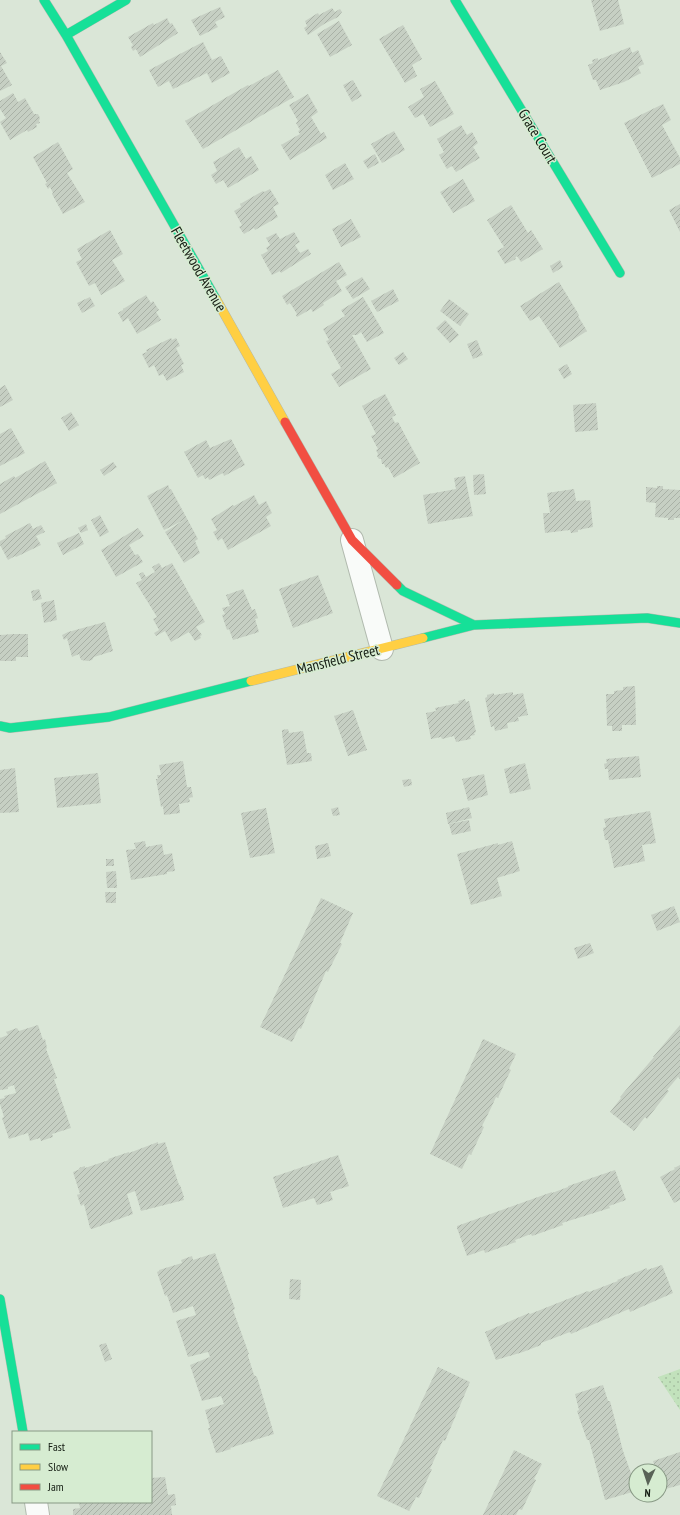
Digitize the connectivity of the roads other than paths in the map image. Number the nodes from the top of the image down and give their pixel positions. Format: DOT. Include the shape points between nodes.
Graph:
graph roads {
  1 [pos="44,0"];
  2 [pos="126,0"];
  3 [pos="455,0"];
  4 [pos="66,36"];
  5 [pos="620,273"];
  6 [pos="352,540"];
  7 [pos="680,623"];
  8 [pos="474,625"];
  9 [pos="382,648"];
  10 [pos="0,726"];
  11 [pos="0,1299"];
  12 [pos="23,1431"];
  13 [pos="36,1503"];
  14 [pos="38,1515"];
  1 -- 4 [label="street, Fleetwood Avenue"];
  2 -- 4 [label="street"];
  3 -- 5 [label="street, Grace Court"];
  4 -- 6 [label="street, Fleetwood Avenue"];
  6 -- 8 [label="street, Fleetwood Avenue" via="404,591"];
  6 -- 9 [label="street, Fleetwood Avenue"];
  7 -- 8 [label="street, Mansfield Street" via="647,618"];
  8 -- 9 [label="street, Mansfield Street"];
  9 -- 10 [label="street, Mansfield Street" via="109,717 10,728"];
  11 -- 12 [label="street"];
  13 -- 14 [label="street"];
}
